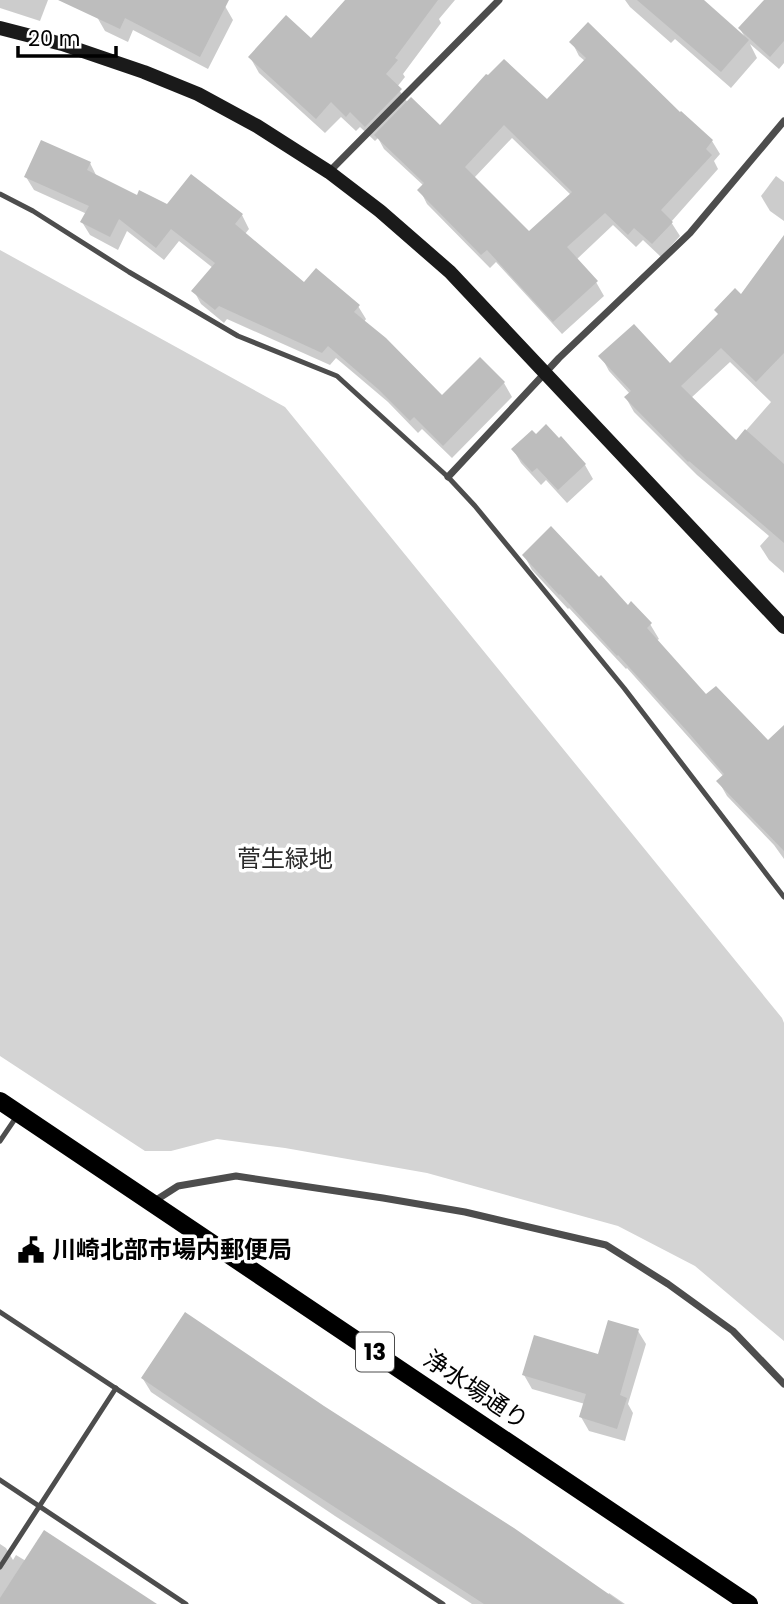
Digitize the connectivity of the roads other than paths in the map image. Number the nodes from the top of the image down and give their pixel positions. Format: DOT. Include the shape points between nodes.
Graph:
graph roads {
  1 [pos="499,0"];
  2 [pos="0,28"];
  3 [pos="784,121"];
  4 [pos="329,172"];
  5 [pos="0,194"];
  6 [pos="546,373"];
  7 [pos="448,477"];
  8 [pos="784,627"];
  9 [pos="784,897"];
  10 [pos="0,1101"];
  11 [pos="19,1113"];
  12 [pos="0,1141"];
  13 [pos="152,1202"];
  14 [pos="0,1312"];
  15 [pos="784,1384"];
  16 [pos="116,1388"];
  17 [pos="0,1480"];
  18 [pos="40,1506"];
  19 [pos="0,1567"];
  20 [pos="186,1604"];
  21 [pos="443,1604"];
  22 [pos="749,1604"];
  1 -- 4 [label="street"];
  2 -- 4 [label="street" via="62,44 198,94"];
  3 -- 6 [label="street" via="690,233"];
  4 -- 6 [label="street" via="450,272"];
  5 -- 7 [label="lane" via="238,336 337,376"];
  6 -- 7 [label="street"];
  6 -- 8 [label="street"];
  7 -- 9 [label="lane" via="624,688"];
  10 -- 11 [label="main road, 浄水場通り / 13"];
  11 -- 12 [label="lane"];
  11 -- 13 [label="main road, 浄水場通り / 13"];
  13 -- 15 [label="street" via="178,1186 236,1176 465,1212 606,1245 733,1331"];
  13 -- 22 [label="main road, 浄水場通り / 13"];
  14 -- 16 [label="lane"];
  16 -- 18 [label="lane"];
  16 -- 21 [label="lane"];
  17 -- 18 [label="lane"];
  18 -- 19 [label="lane"];
  18 -- 20 [label="lane"];
}
